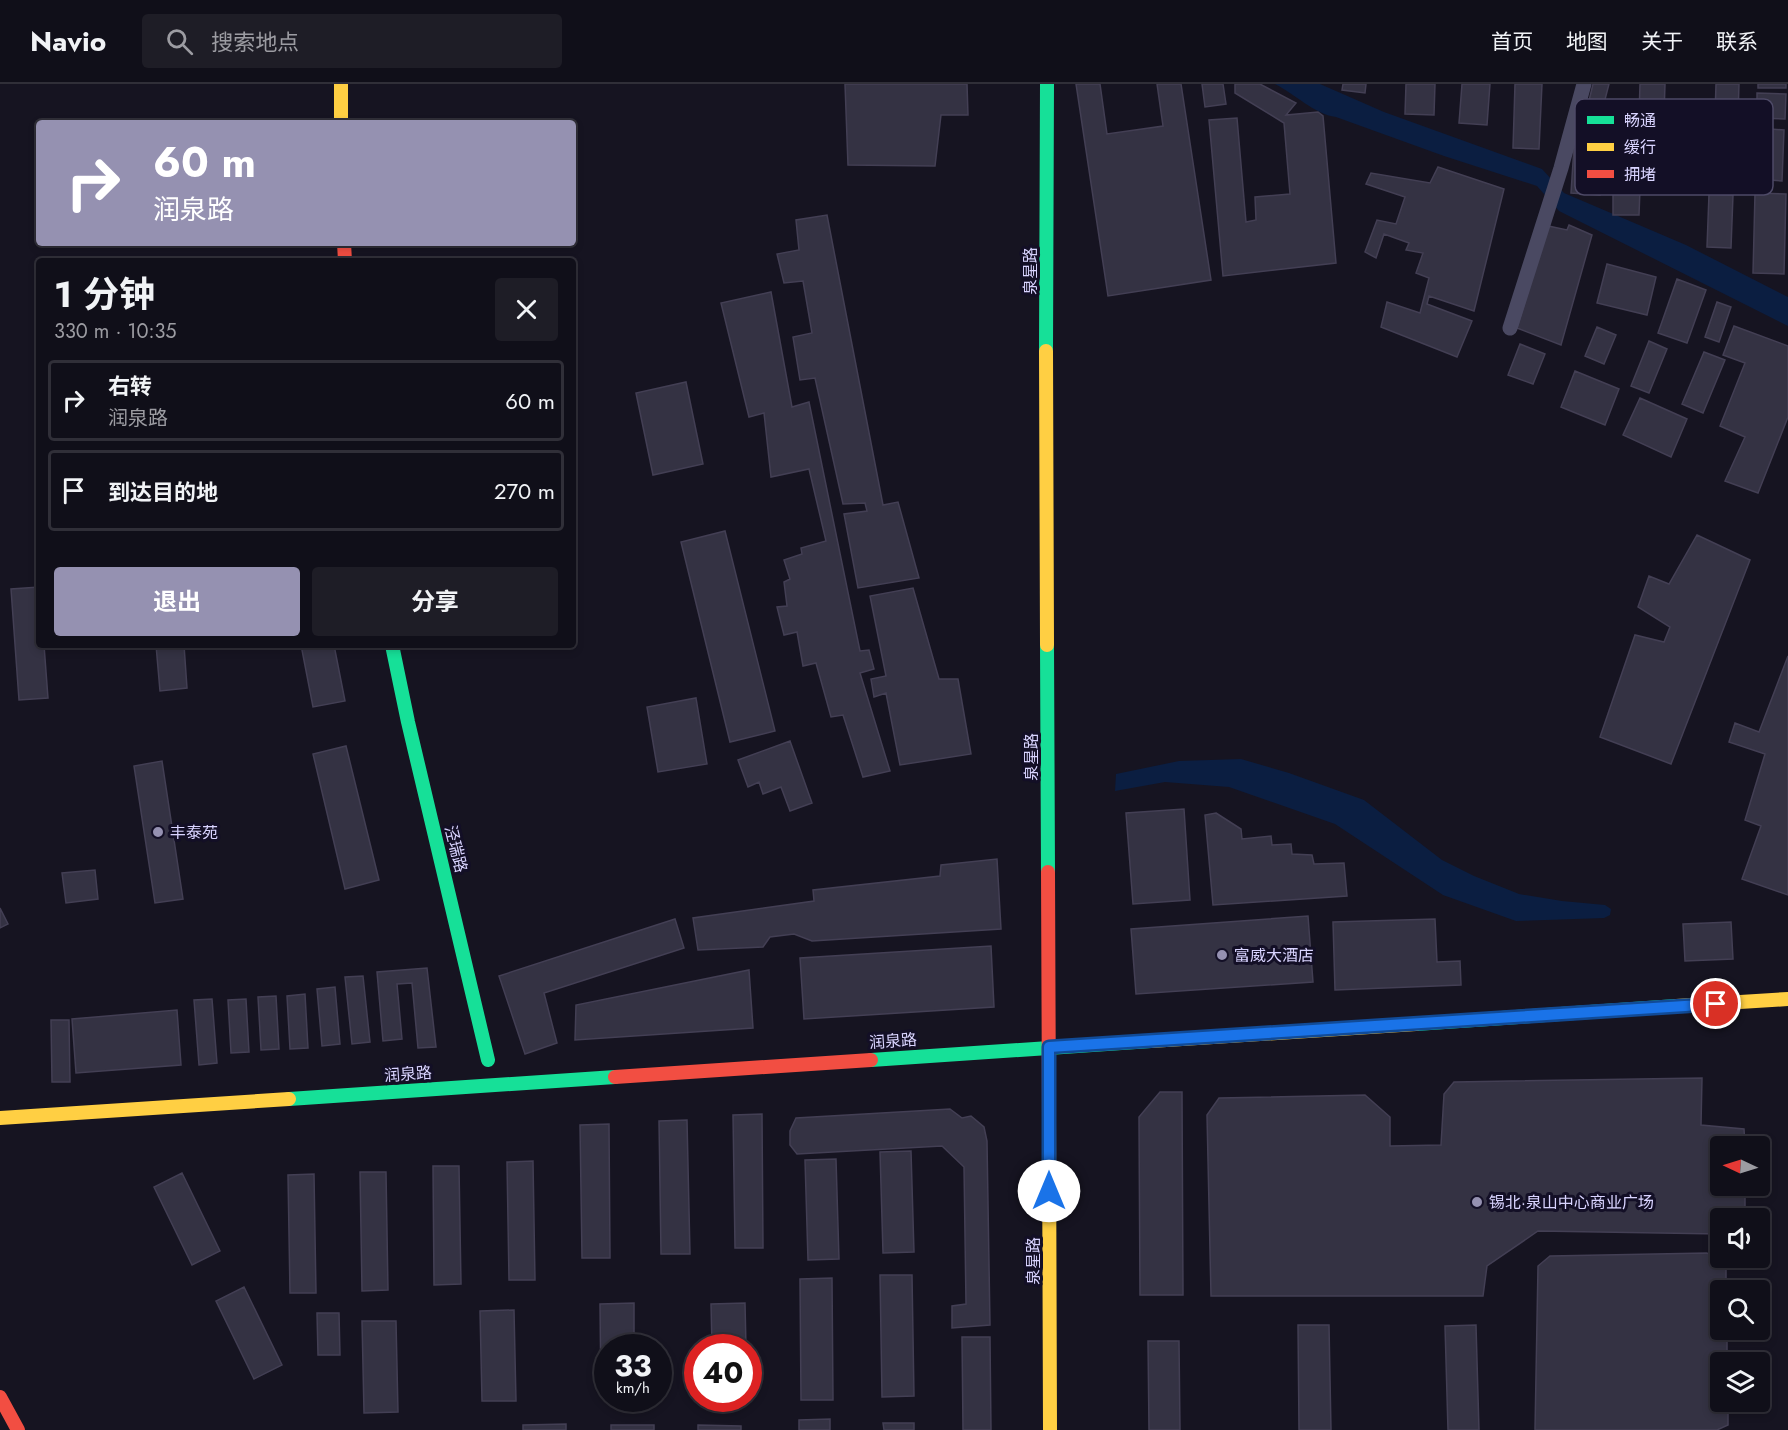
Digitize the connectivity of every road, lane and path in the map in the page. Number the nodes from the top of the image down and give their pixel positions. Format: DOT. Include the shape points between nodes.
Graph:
graph roads {
  1 [pos="341,84"];
  2 [pos="1047,84"];
  3 [pos="1584,84"];
  4 [pos="1580,99"];
  5 [pos="1575,117"];
  6 [pos="341,120"];
  7 [pos="1510,328"];
  8 [pos="393,648"];
  9 [pos="1788,999"];
  10 [pos="1049,1047"];
  11 [pos="488,1060"];
  12 [pos="0,1118"];
  13 [pos="0,1397"];
  14 [pos="18,1430"];
  15 [pos="1050,1430"];
  1 -- 6 [label="street"];
  2 -- 10 [label="street, 泉星路"];
  3 -- 4 [label="street"];
  5 -- 7 [label="street"];
  8 -- 11 [label="street, 泾瑞路"];
  9 -- 10 [label="street, 润泉路"];
  10 -- 12 [label="street, 润泉路"];
  10 -- 15 [label="street, 泉星路"];
  13 -- 14 [label="street"];
}
